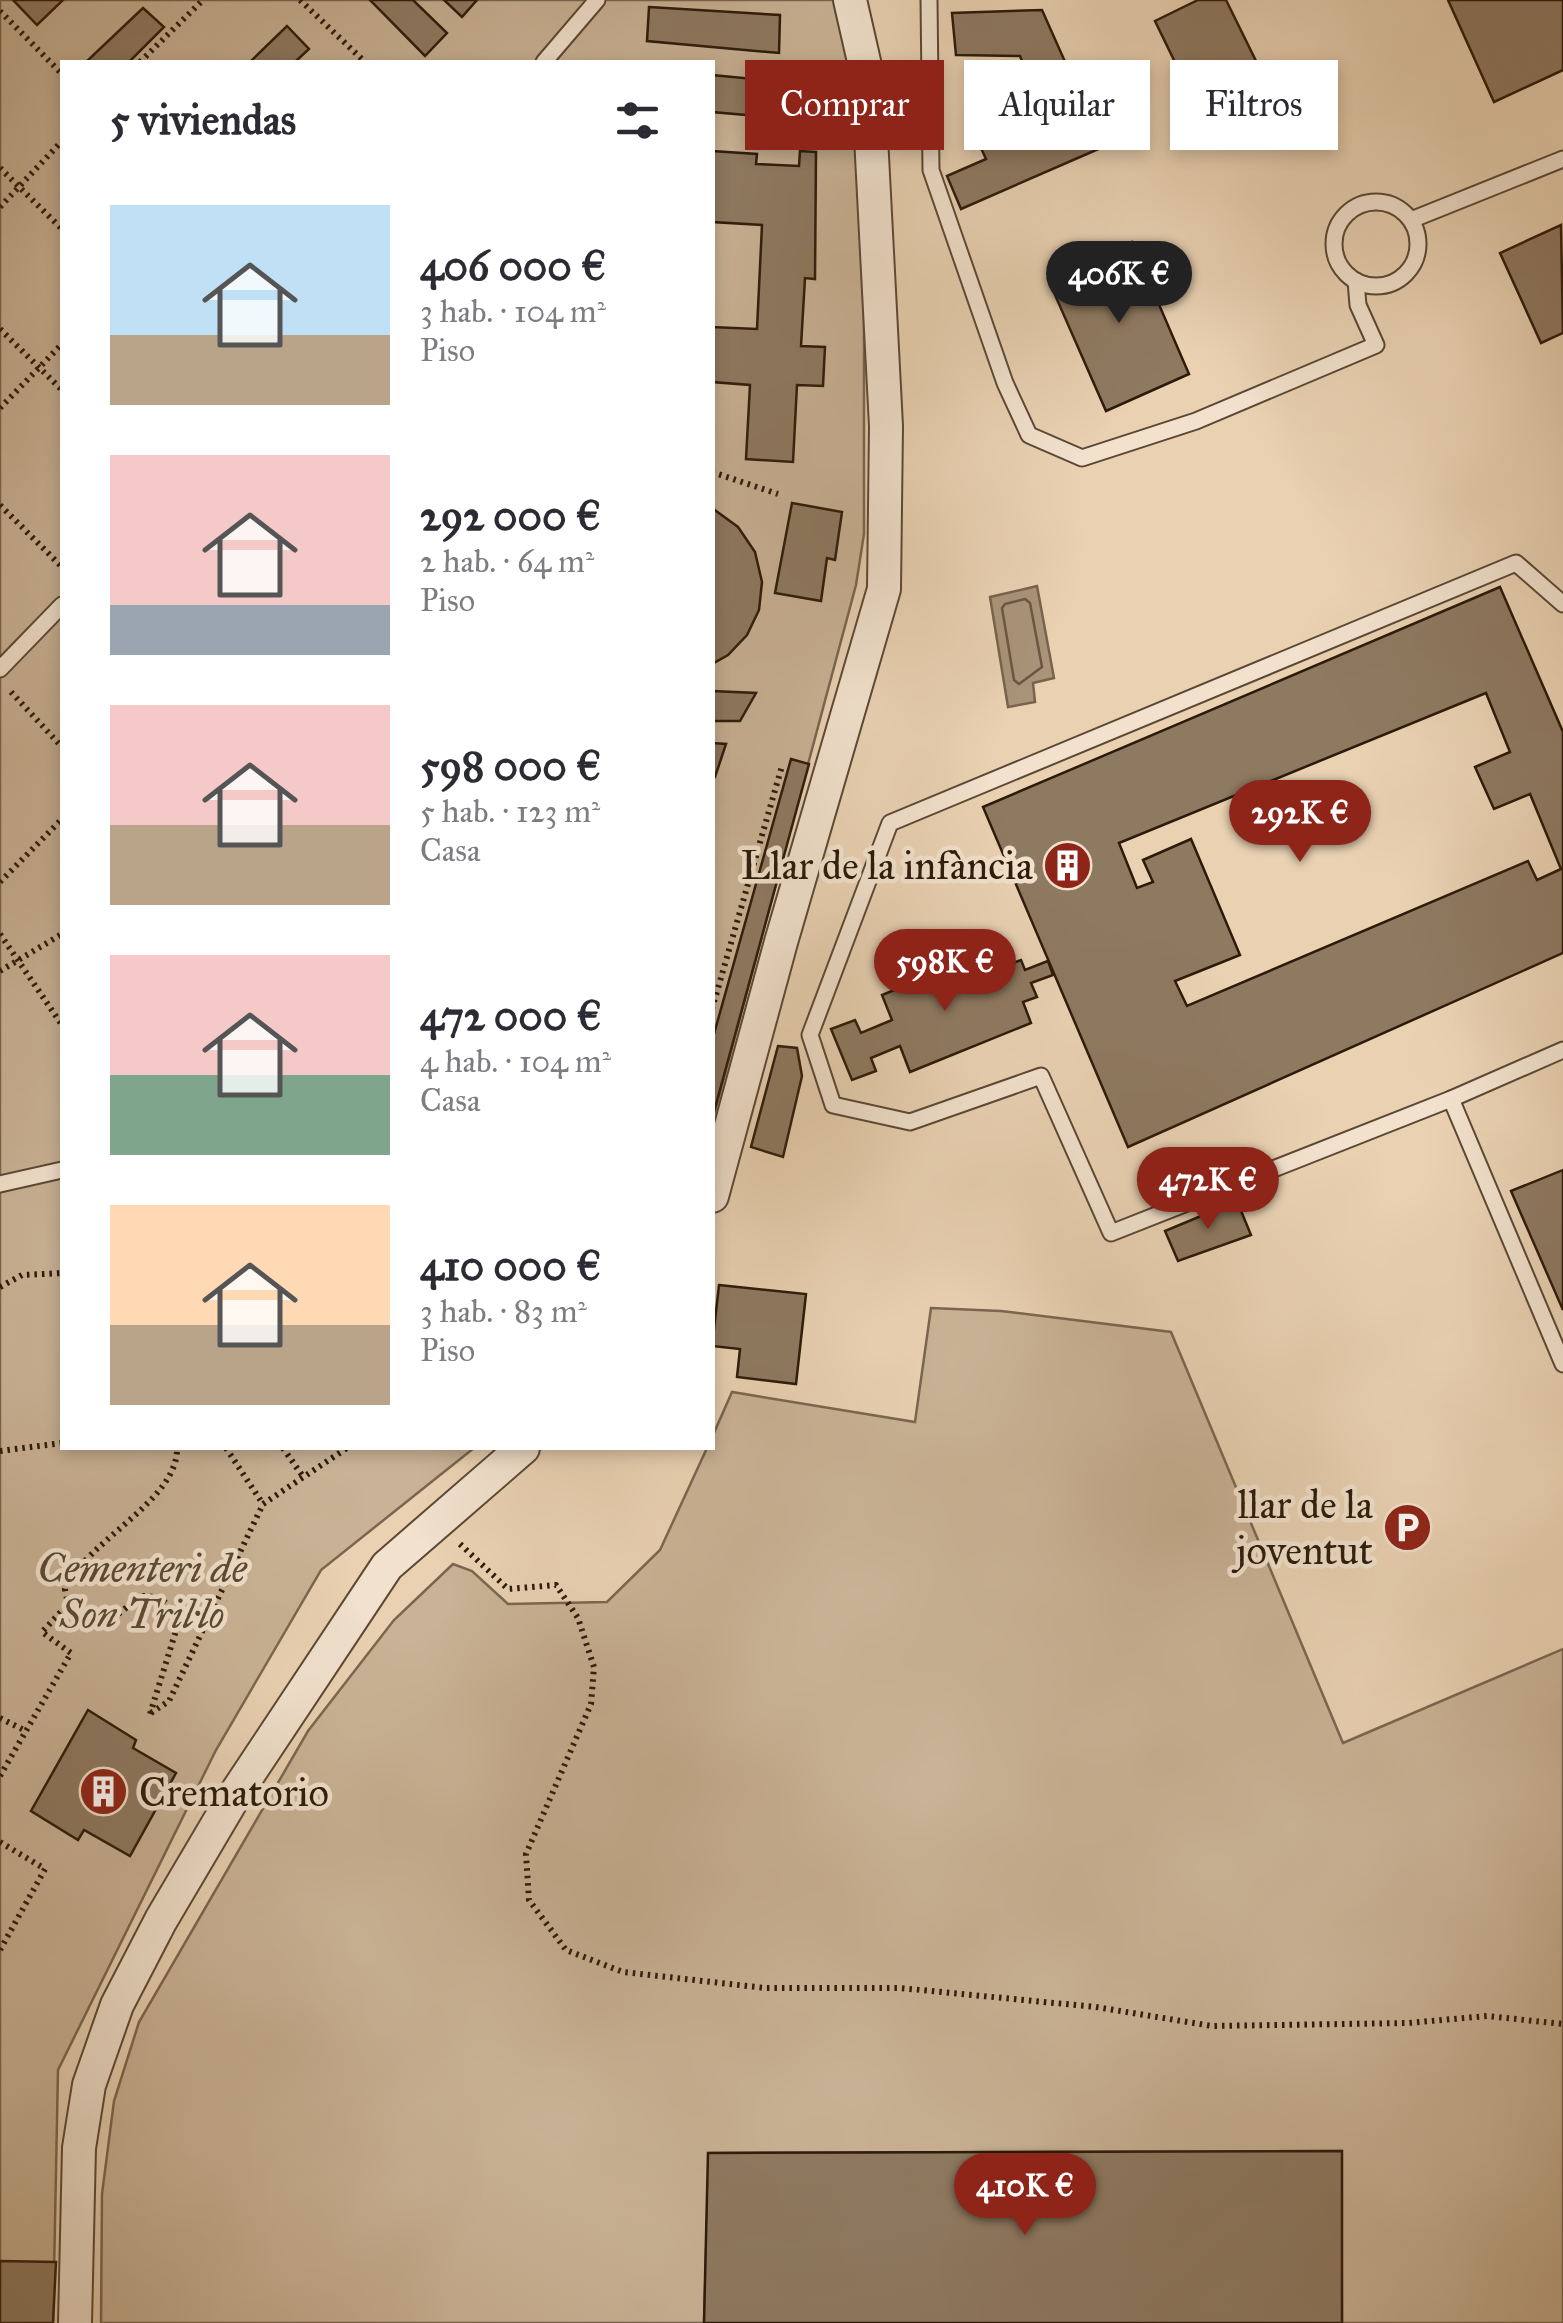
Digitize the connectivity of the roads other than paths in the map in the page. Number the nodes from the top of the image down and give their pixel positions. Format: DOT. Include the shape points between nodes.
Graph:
graph roads {
  1 [pos="598,0"];
  2 [pos="850,0"];
  3 [pos="930,0"];
  4 [pos="546,60"];
  5 [pos="1563,160"];
  6 [pos="1411,220"];
  7 [pos="1356,281"];
  8 [pos="1563,604"];
  9 [pos="60,607"];
  10 [pos="0,669"];
  11 [pos="1563,1050"];
  12 [pos="1450,1100"];
  13 [pos="60,1170"];
  14 [pos="0,1184"];
  15 [pos="715,1185"];
  16 [pos="1563,1364"];
  17 [pos="521,1450"];
  18 [pos="75,2323"];
  1 -- 4 [label="lane"];
  2 -- 15 [label="street" via="868,79 886,426 884,590"];
  3 -- 7 [label="lane" via="931,170 1030,435 1082,458 1196,421 1376,345 1358,305"];
  5 -- 6 [label="lane"];
  6 -- 7 [label="lane" via="1418,247 1407,272 1383,286"];
  6 -- 7 [label="lane" via="1376,201 1340,221 1333,248"];
  8 -- 12 [label="lane" via="1516,563 890,823 810,1035 832,1105 910,1122 1041,1076 1111,1233"];
  9 -- 10 [label="lane"];
  11 -- 12 [label="lane"];
  12 -- 16 [label="lane"];
  13 -- 14 [label="lane"];
  17 -- 18 [label="street" via="388,1566 306,1682 160,1920 118,2005 90,2085 79,2148"];
}
